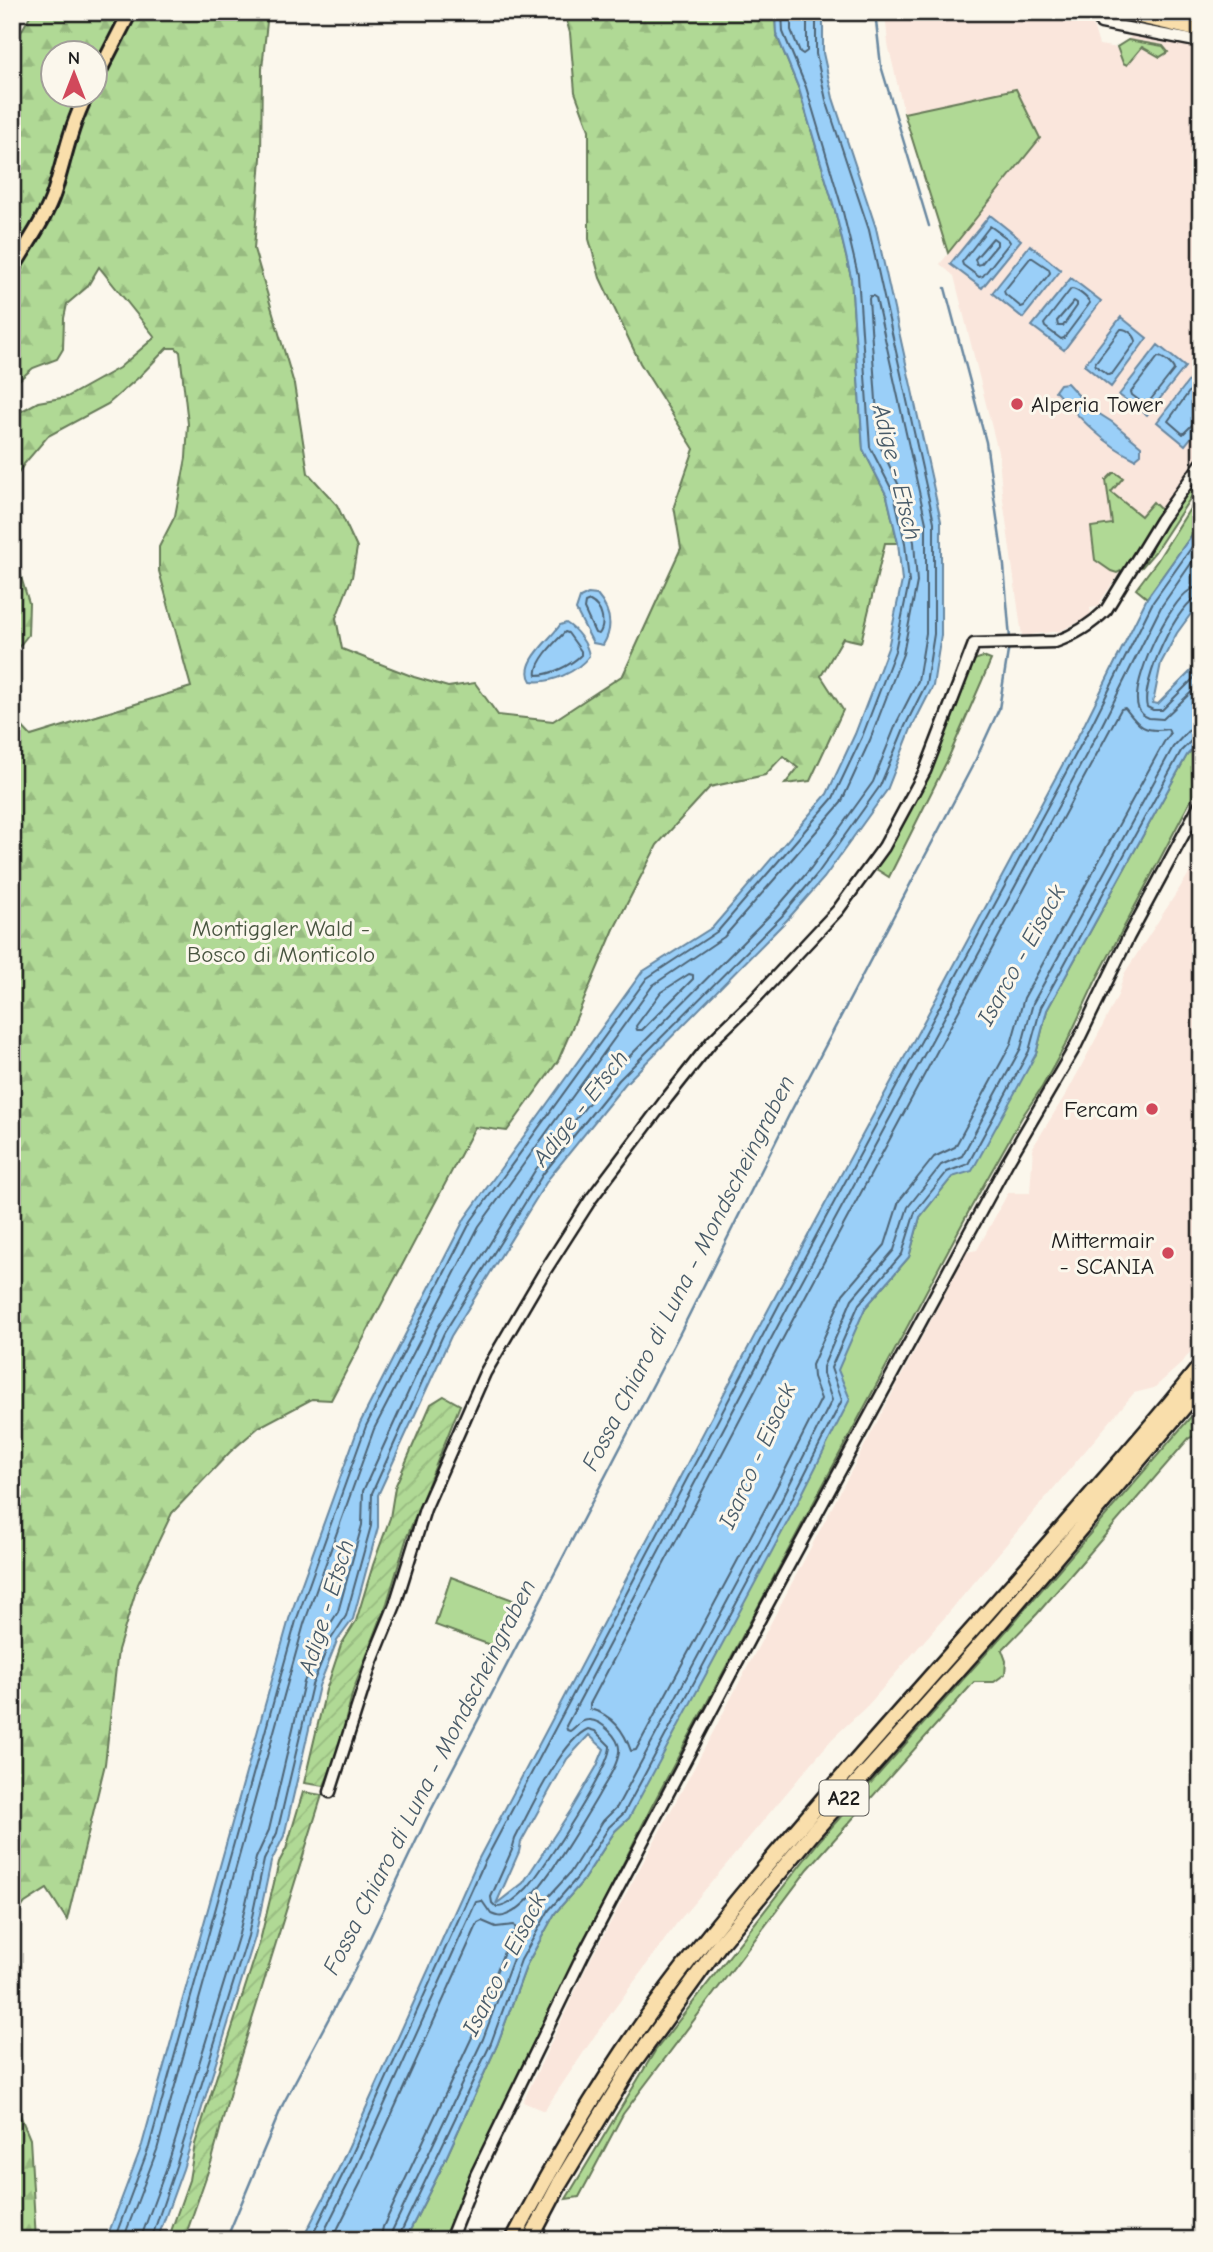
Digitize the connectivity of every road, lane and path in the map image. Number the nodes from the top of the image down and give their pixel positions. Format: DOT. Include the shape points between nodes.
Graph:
graph roads {
  1 [pos="130,12"];
  2 [pos="1121,12"];
  3 [pos="1188,12"];
  4 [pos="1201,15"];
  5 [pos="1101,23"];
  6 [pos="1201,30"];
  7 [pos="1201,42"];
  8 [pos="108,55"];
  9 [pos="81,108"];
  10 [pos="12,270"];
  11 [pos="1201,464"];
  12 [pos="1201,802"];
  13 [pos="1201,1365"];
  14 [pos="1201,1387"];
  15 [pos="330,1793"];
  16 [pos="450,2240"];
  17 [pos="513,2240"];
  18 [pos="530,2240"];
  1 -- 8 [label="main road"];
  2 -- 6 [label="highway"];
  3 -- 4 [label="highway"];
  5 -- 7 [label="street"];
  9 -- 10 [label="main road" via="69,134 54,193"];
  11 -- 15 [label="street" via="1106,610 1086,627 1055,642 974,644 925,771 884,847 838,910 712,1041 591,1199 485,1373 425,1509"];
  12 -- 16 [label="street" via="1075,1047 1007,1163 583,1953 476,2175"];
  13 -- 17 [label="highway, A22" via="709,1935 607,2077"];
  14 -- 18 [label="highway, A22" via="720,1944 628,2071"];
}
